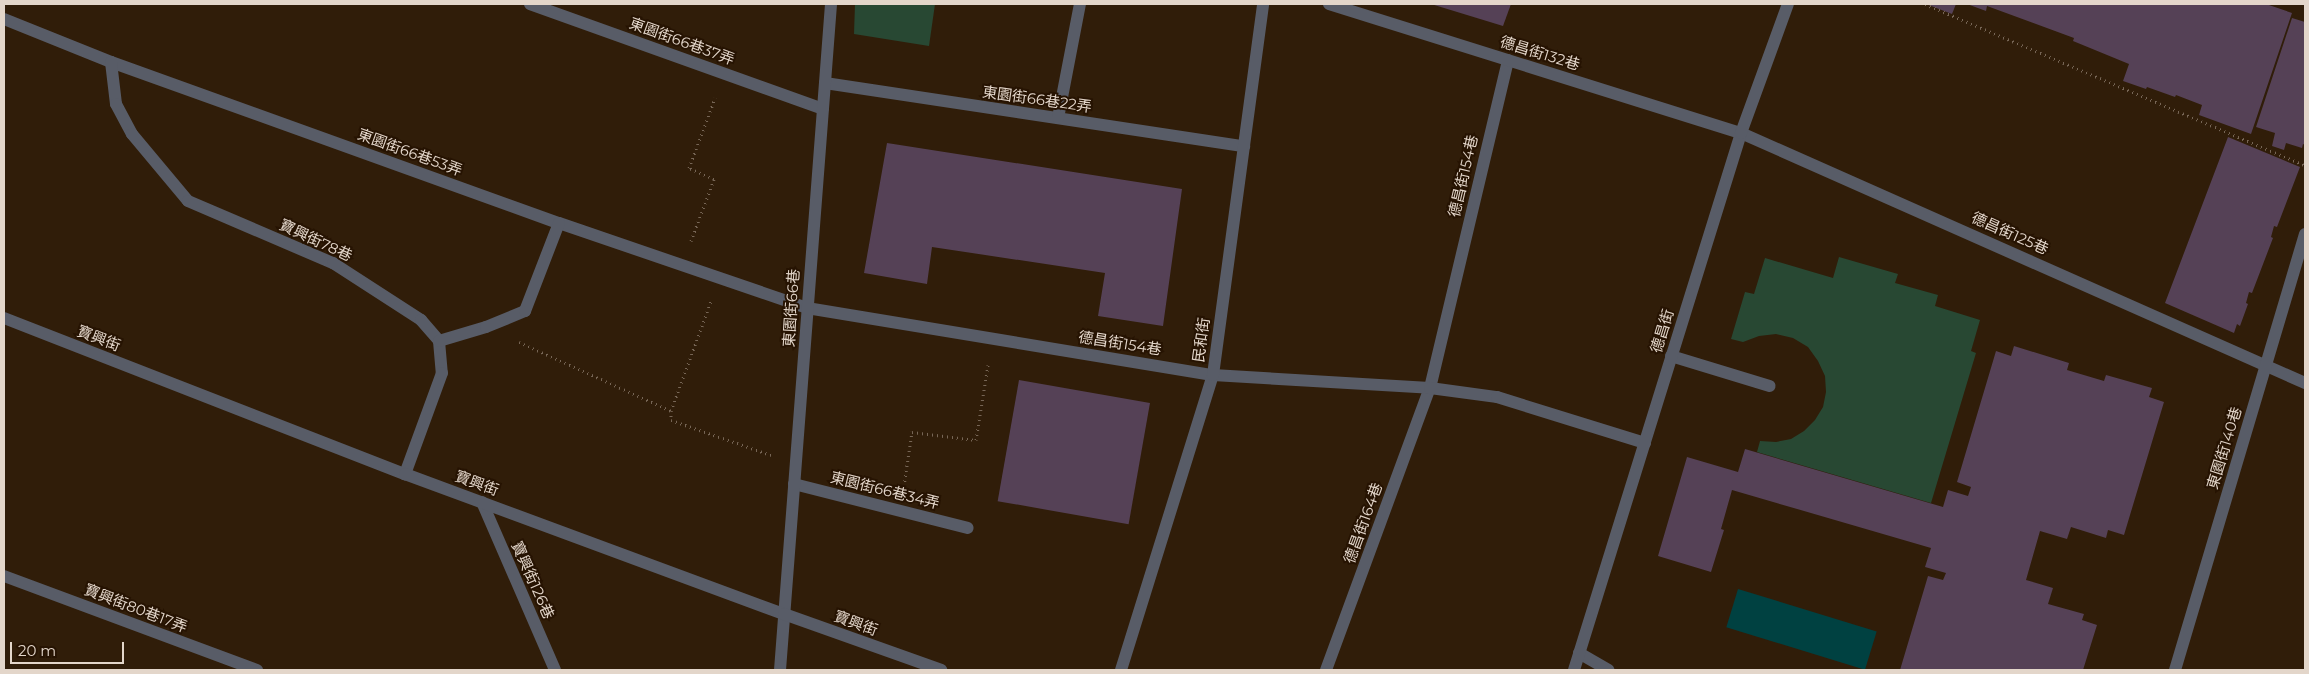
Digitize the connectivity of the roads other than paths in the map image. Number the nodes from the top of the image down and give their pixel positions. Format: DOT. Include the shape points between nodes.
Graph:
graph roads {
  1 [pos="530,4"];
  2 [pos="831,4"];
  3 [pos="1080,4"];
  4 [pos="1263,4"];
  5 [pos="1329,4"];
  6 [pos="1788,4"];
  7 [pos="4,20"];
  8 [pos="1508,60"];
  9 [pos="111,62"];
  10 [pos="825,83"];
  11 [pos="823,109"];
  12 [pos="1058,118"];
  13 [pos="1741,133"];
  14 [pos="1244,146"];
  15 [pos="559,223"];
  16 [pos="2305,234"];
  17 [pos="807,308"];
  18 [pos="4,318"];
  19 [pos="439,341"];
  20 [pos="1671,356"];
  21 [pos="2266,364"];
  22 [pos="1213,375"];
  23 [pos="2305,383"];
  24 [pos="1770,386"];
  25 [pos="1430,388"];
  26 [pos="1645,443"];
  27 [pos="405,474"];
  28 [pos="794,484"];
  29 [pos="482,502"];
  30 [pos="968,528"];
  31 [pos="4,576"];
  32 [pos="784,614"];
  33 [pos="1579,653"];
  34 [pos="257,670"];
  35 [pos="555,670"];
  36 [pos="780,670"];
  37 [pos="941,670"];
  38 [pos="1121,670"];
  39 [pos="1326,670"];
  40 [pos="1574,670"];
  41 [pos="1608,670"];
  42 [pos="2175,670"];
  1 -- 11 [label="street, 東園街66巷37弄"];
  2 -- 10 [label="street, 東園街66巷"];
  3 -- 12 [label="street"];
  4 -- 14 [label="street, 民和街"];
  5 -- 8 [label="street, 德昌街132巷"];
  6 -- 13 [label="street, 德昌街"];
  7 -- 9 [label="street, 東園街66巷53弄"];
  8 -- 13 [label="street, 德昌街132巷"];
  8 -- 25 [label="street, 德昌街154巷"];
  9 -- 15 [label="street, 東園街66巷53弄"];
  9 -- 19 [label="street, 寶興街78巷" via="116,104 132,134 188,201 332,263 421,320"];
  10 -- 11 [label="street, 東園街66巷"];
  10 -- 12 [label="street, 東園街66巷22弄"];
  11 -- 17 [label="street, 東園街66巷"];
  12 -- 14 [label="street, 東園街66巷22弄"];
  13 -- 20 [label="street, 德昌街"];
  13 -- 21 [label="street, 德昌街125巷"];
  14 -- 22 [label="street, 民和街"];
  15 -- 17 [label="street, 東園街66巷53弄"];
  15 -- 19 [label="street" via="525,311"];
  16 -- 21 [label="street, 東園街140巷"];
  17 -- 22 [label="street, 德昌街154巷"];
  17 -- 28 [label="street, 東園街66巷"];
  18 -- 27 [label="street, 寶興街"];
  19 -- 27 [label="street" via="442,373"];
  20 -- 24 [label="street"];
  20 -- 26 [label="street, 德昌街"];
  21 -- 23 [label="street, 德昌街125巷"];
  21 -- 42 [label="street, 東園街140巷"];
  22 -- 25 [label="street, 德昌街154巷"];
  22 -- 38 [label="street, 民和街"];
  25 -- 26 [label="street, 德昌街154巷" via="1497,397"];
  25 -- 39 [label="street, 德昌街164巷"];
  26 -- 33 [label="street, 德昌街"];
  27 -- 29 [label="street, 寶興街"];
  28 -- 30 [label="street, 東園街66巷34弄"];
  28 -- 32 [label="street, 東園街66巷"];
  29 -- 32 [label="street, 寶興街"];
  29 -- 35 [label="street, 寶興街126巷"];
  31 -- 34 [label="street, 寶興街80巷17弄"];
  32 -- 36 [label="street, 東園街66巷"];
  32 -- 37 [label="street, 寶興街"];
  33 -- 40 [label="street, 德昌街"];
  33 -- 41 [label="street"];
}
